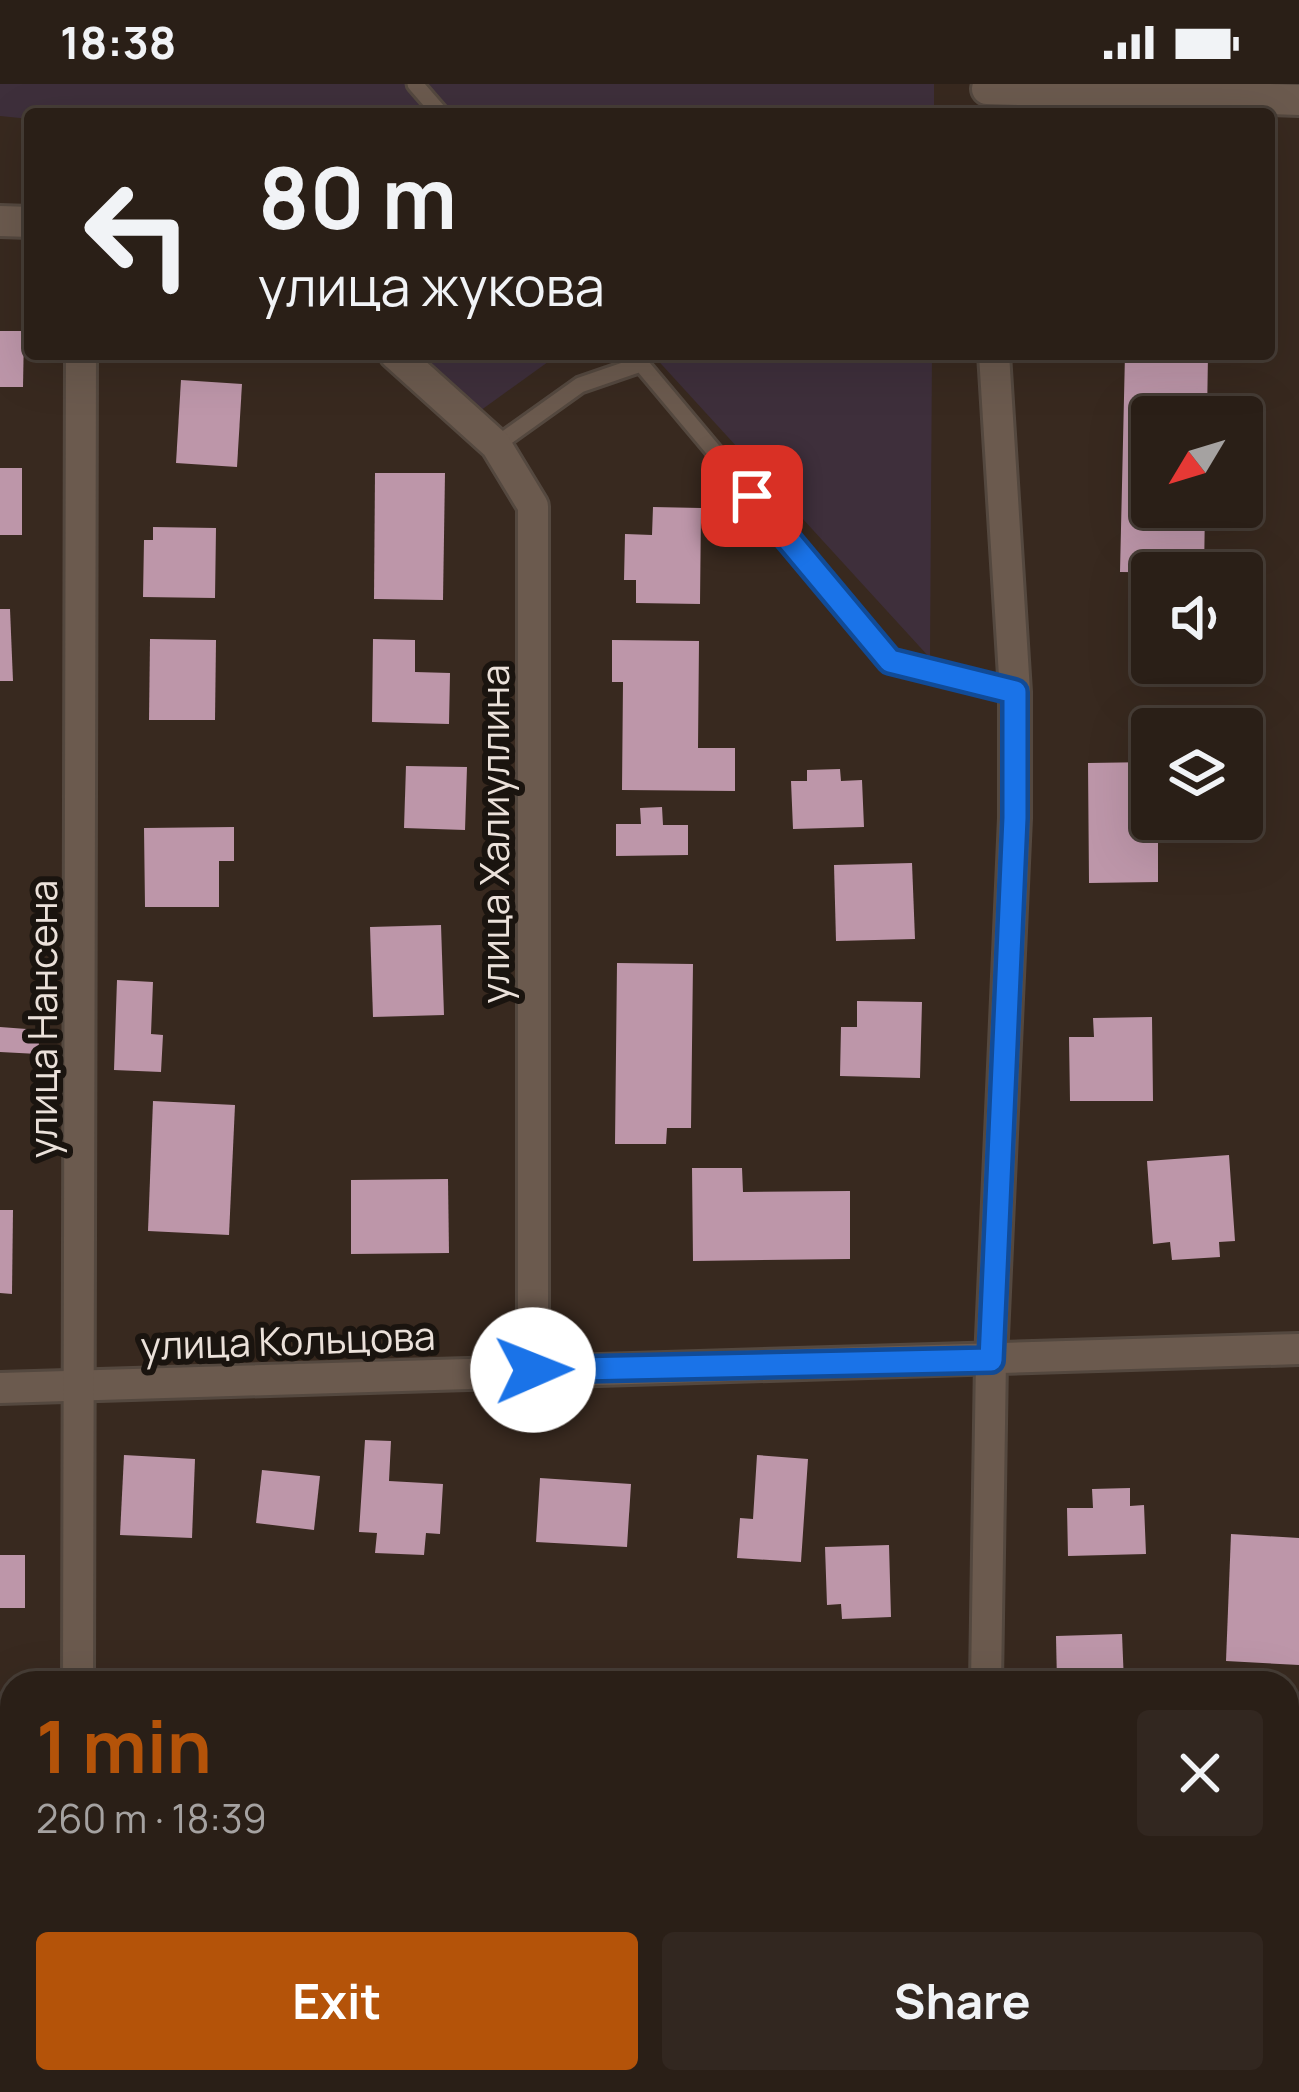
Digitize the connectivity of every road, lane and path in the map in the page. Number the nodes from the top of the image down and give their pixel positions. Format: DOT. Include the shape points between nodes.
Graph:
graph roads {
  1 [pos="416,84"];
  2 [pos="986,96"];
  3 [pos="1299,100"];
  4 [pos="436,108"];
  5 [pos="81,360"];
  6 [pos="402,360"];
  7 [pos="994,360"];
  8 [pos="496,445"];
  9 [pos="1015,692"];
  10 [pos="1299,1349"];
  11 [pos="991,1360"];
  12 [pos="533,1370"];
  13 [pos="81,1387"];
  14 [pos="0,1388"];
  15 [pos="78,1671"];
  16 [pos="986,1671"];
  1 -- 4 [label="lane"];
  2 -- 3 [label="street"];
  5 -- 13 [label="street, улица Нансена"];
  6 -- 8 [label="street, улица Халиуллина"];
  7 -- 9 [label="street"];
  8 -- 9 [label="lane" via="580,385 641,364 890,661"];
  8 -- 12 [label="street, улица Халиуллина" via="533,506"];
  9 -- 11 [label="street"];
  10 -- 11 [label="street, улица Кольцова"];
  11 -- 12 [label="street, улица Кольцова"];
  11 -- 16 [label="street"];
  12 -- 13 [label="street, улица Кольцова"];
  13 -- 14 [label="street, улица Кольцова"];
  13 -- 15 [label="street, улица Нансена"];
}
